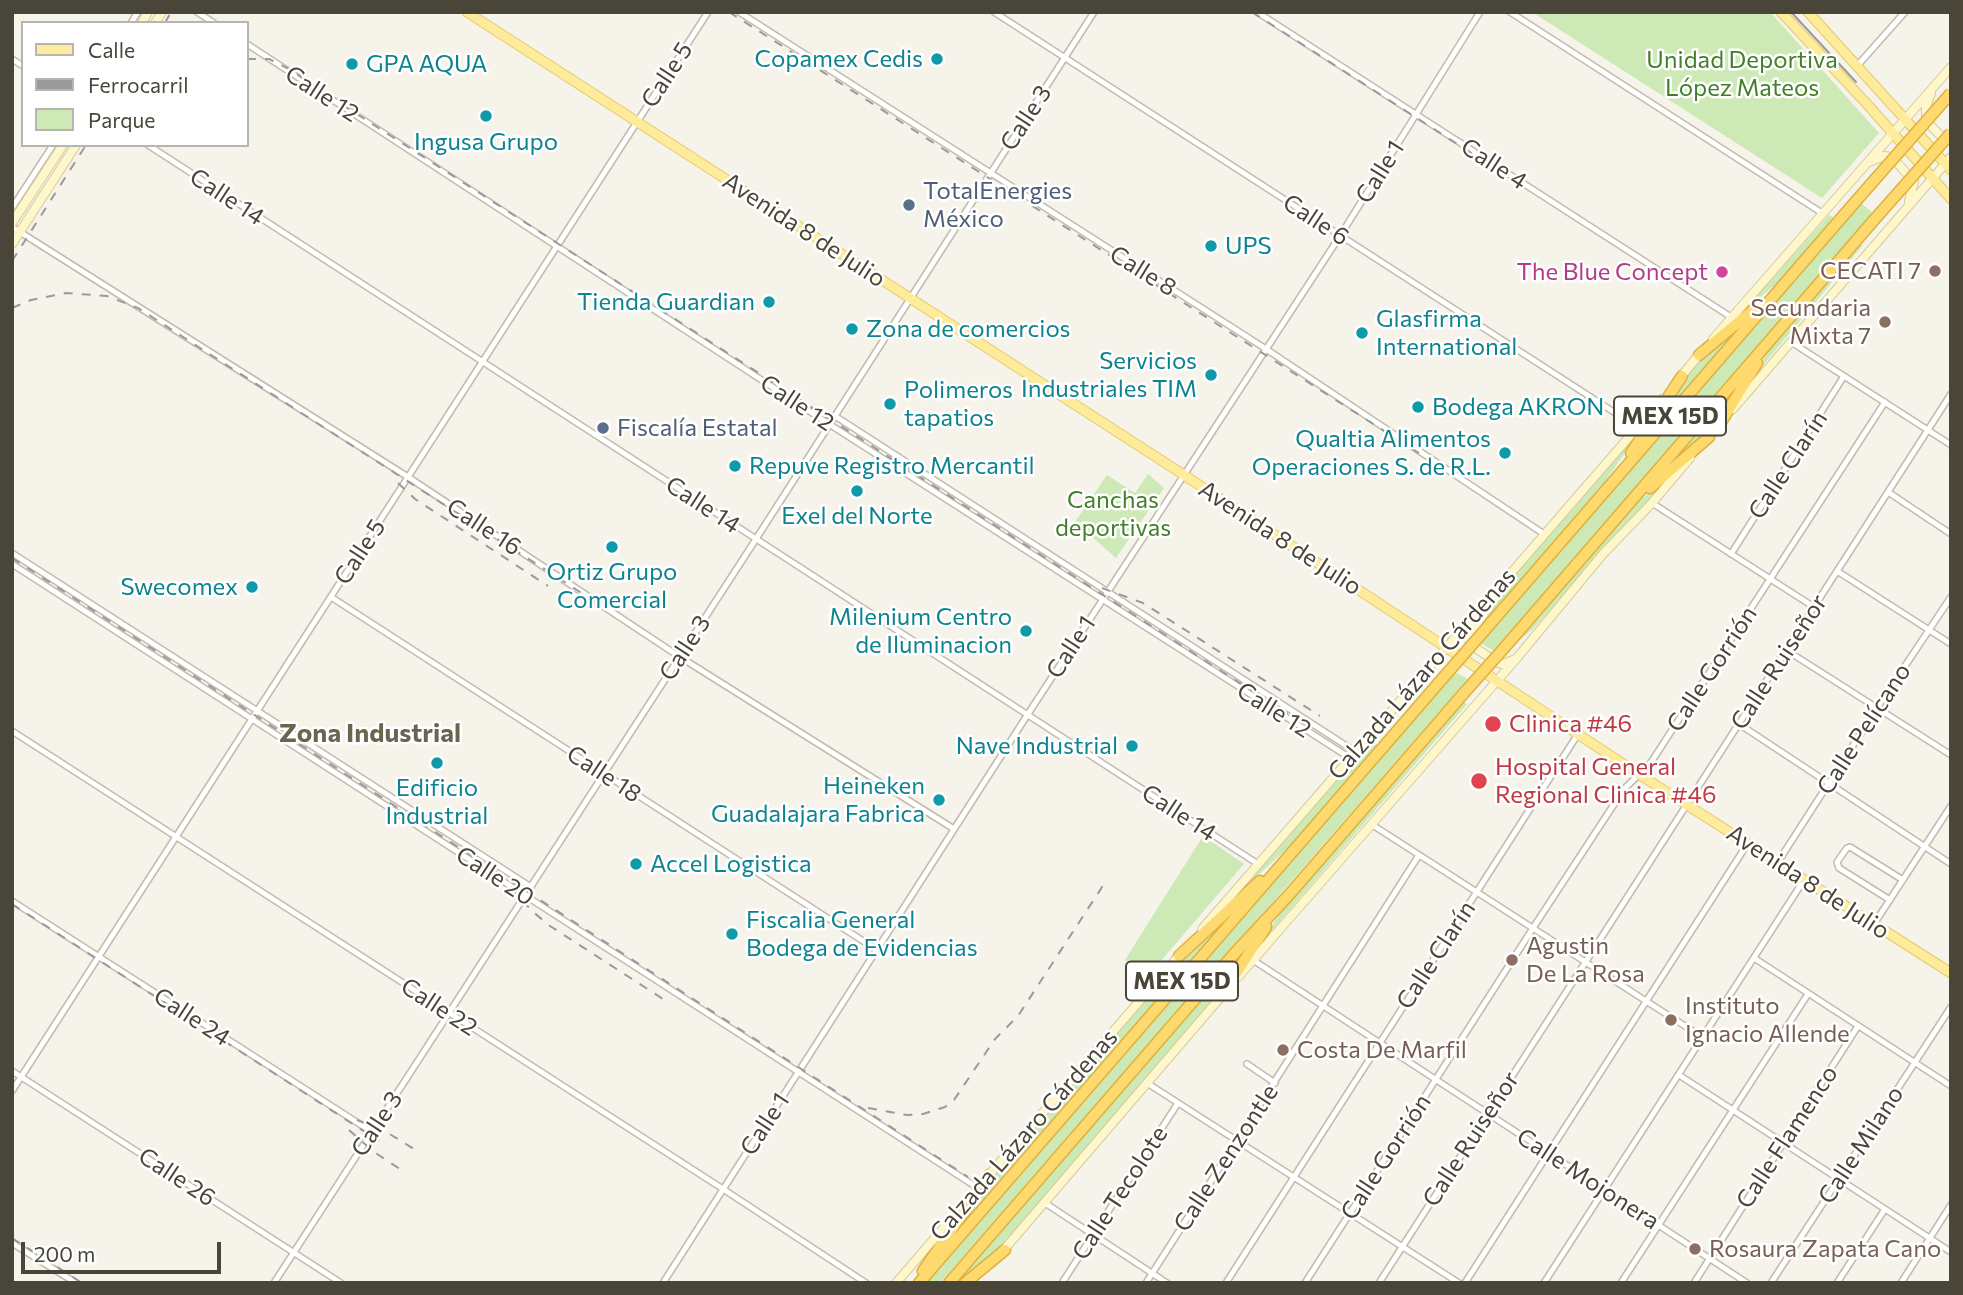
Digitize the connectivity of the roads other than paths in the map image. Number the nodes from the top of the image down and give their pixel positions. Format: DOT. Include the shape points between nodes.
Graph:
graph roads {
  1 [pos="467,12"];
  2 [pos="708,12"];
  3 [pos="739,12"];
  4 [pos="994,12"];
  5 [pos="1094,12"];
  6 [pos="1257,12"];
  7 [pos="1480,12"];
  8 [pos="1510,12"];
  9 [pos="1781,12"];
  10 [pos="1808,12"];
  11 [pos="1901,14"];
  12 [pos="248,45"];
  13 [pos="1065,58"];
  14 [pos="1857,66"];
  15 [pos="1951,67"];
  16 [pos="1933,87"];
  17 [pos="1951,93"];
  18 [pos="1890,103"];
  19 [pos="1867,104"];
  20 [pos="1417,114"];
  21 [pos="1905,119"];
  22 [pos="637,122"];
  23 [pos="1951,132"];
  24 [pos="1893,133"];
  25 [pos="1951,139"];
  26 [pos="51,147"];
  27 [pos="62,147"];
  28 [pos="75,147"];
  29 [pos="151,147"];
  30 [pos="1866,164"];
  31 [pos="1949,164"];
  32 [pos="990,174"];
  33 [pos="1933,178"];
  34 [pos="1950,180"];
  35 [pos="1948,195"];
  36 [pos="12,208"];
  37 [pos="1905,210"];
  38 [pos="1822,213"];
  39 [pos="15,227"];
  40 [pos="1340,236"];
  41 [pos="12,244"];
  42 [pos="557,248"];
  43 [pos="1785,283"];
  44 [pos="909,299"];
  45 [pos="1731,317"];
  46 [pos="1773,335"];
  47 [pos="1791,342"];
  48 [pos="1266,349"];
  49 [pos="1699,355"];
  50 [pos="482,361"];
  51 [pos="1682,376"];
  52 [pos="1844,376"];
  53 [pos="1951,394"];
  54 [pos="1885,402"];
  55 [pos="835,416"];
  56 [pos="829,424"];
  57 [pos="1720,424"];
  58 [pos="1637,427"];
  59 [pos="1928,430"];
  60 [pos="1709,437"];
  61 [pos="1951,445"];
  62 [pos="1184,475"];
  63 [pos="408,477"];
  64 [pos="1609,486"];
  65 [pos="1888,492"];
  66 [pos="1652,503"];
  67 [pos="1612,523"];
  68 [pos="1544,534"];
  69 [pos="1951,534"];
  70 [pos="756,539"];
  71 [pos="12,553"];
  72 [pos="1731,554"];
  73 [pos="1521,561"];
  74 [pos="12,564"];
  75 [pos="1837,571"];
  76 [pos="1770,579"];
  77 [pos="1107,592"];
  78 [pos="331,597"];
  79 [pos="1951,597"];
  80 [pos="1102,600"];
  81 [pos="1814,607"];
  82 [pos="1930,629"];
  83 [pos="1951,644"];
  84 [pos="1447,648"];
  85 [pos="1786,650"];
  86 [pos="680,657"];
  87 [pos="1516,659"];
  88 [pos="1497,680"];
  89 [pos="1877,708"];
  90 [pos="258,710"];
  91 [pos="1028,714"];
  92 [pos="252,719"];
  93 [pos="1739,724"];
  94 [pos="12,732"];
  95 [pos="1578,734"];
  96 [pos="1353,755"];
  97 [pos="1951,755"];
  98 [pos="604,774"];
  99 [pos="1640,775"];
  100 [pos="1828,783"];
  101 [pos="1687,804"];
  102 [pos="1951,806"];
  103 [pos="1371,824"];
  104 [pos="954,829"];
  105 [pos="176,837"];
  106 [pos="1748,843"];
  107 [pos="1298,846"];
  108 [pos="1924,846"];
  109 [pos="1419,855"];
  110 [pos="1778,862"];
  111 [pos="1258,864"];
  112 [pos="1951,864"];
  113 [pos="1804,880"];
  114 [pos="1903,880"];
  115 [pos="531,887"];
  116 [pos="1476,892"];
  117 [pos="526,895"];
  118 [pos="1288,896"];
  119 [pos="1890,900"];
  120 [pos="12,901"];
  121 [pos="1874,925"];
  122 [pos="1533,928"];
  123 [pos="877,950"];
  124 [pos="1179,956"];
  125 [pos="99,957"];
  126 [pos="1754,958"];
  127 [pos="1252,960"];
  128 [pos="1585,961"];
  129 [pos="1951,974"];
  130 [pos="1808,994"];
  131 [pos="1222,995"];
  132 [pos="1647,1002"];
  133 [pos="1322,1006"];
  134 [pos="1951,1007"];
  135 [pos="450,1013"];
  136 [pos="1858,1026"];
  137 [pos="1702,1037"];
  138 [pos="1379,1043"];
  139 [pos="1915,1063"];
  140 [pos="1247,1064"];
  141 [pos="12,1071"];
  142 [pos="799,1072"];
  143 [pos="1679,1075"];
  144 [pos="21,1077"];
  145 [pos="1436,1080"];
  146 [pos="1147,1083"];
  147 [pos="1275,1083"];
  148 [pos="1951,1086"];
  149 [pos="12,1091"];
  150 [pos="1178,1103"];
  151 [pos="1733,1110"];
  152 [pos="1488,1113"];
  153 [pos="372,1132"];
  154 [pos="1236,1140"];
  155 [pos="1783,1143"];
  156 [pos="1548,1153"];
  157 [pos="989,1175"];
  158 [pos="1293,1178"];
  159 [pos="1838,1179"];
  160 [pos="978,1188"];
  161 [pos="723,1189"];
  162 [pos="1605,1189"];
  163 [pos="1045,1203"];
  164 [pos="1951,1205"];
  165 [pos="1885,1209"];
  166 [pos="1350,1213"];
  167 [pos="1659,1225"];
  168 [pos="1093,1234"];
  169 [pos="1930,1238"];
  170 [pos="12,1243"];
  171 [pos="1402,1247"];
  172 [pos="1005,1250"];
  173 [pos="293,1252"];
  174 [pos="1951,1252"];
  175 [pos="1709,1258"];
  176 [pos="1152,1273"];
  177 [pos="1546,1282"];
  178 [pos="76,1283"];
  179 [pos="274,1283"];
  180 [pos="341,1283"];
  181 [pos="663,1283"];
  182 [pos="866,1283"];
  183 [pos="895,1283"];
  184 [pos="918,1283"];
  185 [pos="948,1283"];
  186 [pos="965,1283"];
  187 [pos="974,1283"];
  188 [pos="1062,1283"];
  189 [pos="1146,1283"];
  190 [pos="1167,1283"];
  191 [pos="1226,1283"];
  192 [pos="1305,1283"];
  193 [pos="1379,1283"];
  194 [pos="1459,1283"];
  195 [pos="1465,1283"];
  196 [pos="1621,1283"];
  197 [pos="1694,1283"];
  198 [pos="1746,1283"];
  199 [pos="1771,1283"];
  200 [pos="1837,1283"];
  201 [pos="1901,1283"];
  1 -- 22 [label="main road, Avenida 8 de Julio"];
  2 -- 22 [label="street, Calle 5"];
  3 -- 32 [label="street, Calle 8"];
  4 -- 13 [label="street, Calle 6"];
  5 -- 13 [label="street, Calle 3"];
  6 -- 20 [label="street, Calle 4"];
  7 -- 20 [label="street, Calle 1"];
  8 -- 38 [label="street"];
  9 -- 19 [label="main road"];
  10 -- 14 [label="main road"];
  11 -- 14 [label="street"];
  12 -- 42 [label="street, Calle 12"];
  13 -- 32 [label="street, Calle 3"];
  13 -- 40 [label="street, Calle 6"];
  14 -- 18 [label="main road"];
  15 -- 16 [label="main road, Calzada Lázaro Cárdenas"];
  16 -- 21 [label="main road, Calzada Lázaro Cárdenas"];
  16 -- 25 [label="main road" via="1926,118 1942,137"];
  17 -- 43 [label="highway, Calzada Lázaro Cárdenas / MEX 15D, bridge"];
  18 -- 19 [label="main road"];
  18 -- 21 [label="main road"];
  19 -- 24 [label="main road"];
  20 -- 40 [label="street, Calle 1"];
  20 -- 45 [label="street, Calle 4"];
  21 -- 24 [label="main road, Calzada Lázaro Cárdenas"];
  21 -- 31 [label="main road"];
  22 -- 42 [label="street, Calle 5"];
  22 -- 44 [label="main road, Avenida 8 de Julio"];
  23 -- 46 [label="highway, Calzada Lázaro Cárdenas / MEX 15D, bridge"];
  24 -- 30 [label="main road, Calzada Lázaro Cárdenas"];
  24 -- 33 [label="main road"];
  26 -- 36 [label="street"];
  27 -- 39 [label="main road"];
  28 -- 39 [label="main road"];
  29 -- 50 [label="street, Calle 14"];
  30 -- 37 [label="main road" via="1889,156 1913,179"];
  30 -- 38 [label="main road, Calzada Lázaro Cárdenas"];
  31 -- 33 [label="main road"];
  32 -- 44 [label="street, Calle 3"];
  32 -- 48 [label="street, Calle 8"];
  33 -- 35 [label="main road"];
  33 -- 37 [label="main road"];
  34 -- 35 [label="main road"];
  37 -- 47 [label="main road"];
  38 -- 45 [label="main road, Calzada Lázaro Cárdenas"];
  39 -- 41 [label="main road"];
  39 -- 63 [label="street, Calle 16"];
  40 -- 48 [label="street, Calle 1"];
  40 -- 58 [label="street, Calle 6"];
  42 -- 50 [label="street, Calle 5"];
  42 -- 56 [label="street, Calle 12"];
  43 -- 49 [label="highway"];
  43 -- 64 [label="highway, Calzada Lázaro Cárdenas / MEX 15D"];
  44 -- 55 [label="street, Calle 3"];
  44 -- 62 [label="main road, Avenida 8 de Julio"];
  45 -- 49 [label="main road, Calzada Lázaro Cárdenas"];
  46 -- 57 [label="highway"];
  46 -- 67 [label="highway, Calzada Lázaro Cárdenas / MEX 15D"];
  47 -- 52 [label="street"];
  47 -- 57 [label="main road"];
  48 -- 62 [label="street, Calle 1"];
  48 -- 68 [label="street, Calle 8"];
  49 -- 51 [label="main road, Calzada Lázaro Cárdenas"];
  50 -- 63 [label="street, Calle 5"];
  50 -- 70 [label="street, Calle 14"];
  51 -- 58 [label="main road, Calzada Lázaro Cárdenas"];
  51 -- 64 [label="highway"];
  52 -- 54 [label="street"];
  52 -- 72 [label="street, Calle Clarín"];
  53 -- 59 [label="street, Calle Ruiseñor"];
  54 -- 59 [label="street"];
  54 -- 76 [label="street, Calle Gorrión"];
  55 -- 56 [label="street, Calle 3"];
  55 -- 77 [label="street, Calle 12"];
  56 -- 70 [label="street, Calle 3"];
  56 -- 80 [label="street, Calle 12"];
  57 -- 60 [label="main road"];
  58 -- 68 [label="main road, Calzada Lázaro Cárdenas"];
  59 -- 61 [label="street"];
  59 -- 65 [label="street, Calle Ruiseñor"];
  60 -- 66 [label="main road"];
  60 -- 67 [label="highway"];
  62 -- 77 [label="street, Calle 1"];
  62 -- 84 [label="main road, Avenida 8 de Julio"];
  63 -- 78 [label="street, Calle 5"];
  63 -- 86 [label="street, Calle 16"];
  64 -- 107 [label="highway, Calzada Lázaro Cárdenas / MEX 15D, bridge"];
  65 -- 69 [label="street"];
  65 -- 75 [label="street, Calle Ruiseñor"];
  66 -- 72 [label="street"];
  66 -- 87 [label="main road"];
  67 -- 118 [label="highway, Calzada Lázaro Cárdenas / MEX 15D, bridge"];
  68 -- 73 [label="main road, Calzada Lázaro Cárdenas"];
  70 -- 86 [label="street, Calle 3"];
  70 -- 91 [label="street, Calle 14"];
  71 -- 90 [label="street, Calle 20"];
  72 -- 76 [label="street"];
  73 -- 84 [label="main road, Calzada Lázaro Cárdenas"];
  73 -- 87 [label="main road" via="1469,635 1471,644 1498,663"];
  74 -- 92 [label="street, Calle 20"];
  75 -- 81 [label="street, Calle Ruiseñor"];
  75 -- 82 [label="street"];
  76 -- 81 [label="street"];
  76 -- 99 [label="street, Calle Gorrión"];
  77 -- 80 [label="street, Calle 1"];
  77 -- 96 [label="street, Calle 12"];
  78 -- 90 [label="street, Calle 5"];
  78 -- 98 [label="street, Calle 18"];
  79 -- 82 [label="street, Calle Pelícano"];
  80 -- 91 [label="street, Calle 1"];
  80 -- 96 [label="street, Calle 12"];
  81 -- 85 [label="street, Calle Ruiseñor"];
  82 -- 83 [label="street"];
  82 -- 89 [label="street, Calle Pelícano"];
  84 -- 88 [label="main road, Avenida 8 de Julio"];
  84 -- 96 [label="main road, Calzada Lázaro Cárdenas"];
  85 -- 89 [label="street"];
  85 -- 93 [label="street, Calle Ruiseñor"];
  86 -- 98 [label="street, Calle 3"];
  86 -- 104 [label="street, Calle 16"];
  87 -- 88 [label="main road"];
  88 -- 95 [label="main road, Avenida 8 de Julio"];
  88 -- 103 [label="main road"];
  89 -- 97 [label="street"];
  89 -- 100 [label="street, Calle Pelícano"];
  90 -- 92 [label="street, Calle 5"];
  90 -- 115 [label="street, Calle 20"];
  91 -- 104 [label="street, Calle 1"];
  91 -- 111 [label="street, Calle 14"];
  92 -- 105 [label="street, Calle 5"];
  92 -- 117 [label="street, Calle 20"];
  93 -- 100 [label="street"];
  93 -- 101 [label="street, Calle Ruiseñor"];
  94 -- 105 [label="street, Calle 22"];
  95 -- 99 [label="main road, Avenida 8 de Julio"];
  95 -- 116 [label="street, Calle Clarín"];
  96 -- 111 [label="main road, Calzada Lázaro Cárdenas"];
  98 -- 115 [label="street, Calle 3"];
  98 -- 123 [label="street, Calle 18"];
  99 -- 101 [label="main road, Avenida 8 de Julio"];
  99 -- 122 [label="street, Calle Gorrión" via="1625,789"];
  100 -- 108 [label="street"];
  100 -- 110 [label="street, Calle Pelícano"];
  101 -- 106 [label="main road, Avenida 8 de Julio"];
  101 -- 128 [label="street, Calle Ruiseñor"];
  102 -- 108 [label="street"];
  103 -- 109 [label="street"];
  103 -- 127 [label="main road"];
  104 -- 123 [label="street, Calle 1"];
  105 -- 125 [label="street, Calle 5"];
  105 -- 135 [label="street, Calle 22"];
  106 -- 110 [label="main road, Avenida 8 de Julio"];
  106 -- 132 [label="street"];
  107 -- 124 [label="highway"];
  107 -- 184 [label="highway, Calzada Lázaro Cárdenas / MEX 15D"];
  108 -- 112 [label="street"];
  108 -- 114 [label="street"];
  109 -- 116 [label="street"];
  109 -- 133 [label="street, Calle Zenzontle"];
  110 -- 113 [label="main road, Avenida 8 de Julio"];
  111 -- 124 [label="main road, Calzada Lázaro Cárdenas"];
  113 -- 121 [label="main road, Avenida 8 de Julio"];
  113 -- 126 [label="street"];
  114 -- 119 [label="street"];
  114 -- 119 [label="street" via="1850,847 1837,862 1839,868"];
  115 -- 117 [label="street, Calle 3"];
  116 -- 122 [label="street"];
  116 -- 138 [label="street, Calle Clarín"];
  117 -- 135 [label="street, Calle 3"];
  117 -- 142 [label="street, Calle 20"];
  118 -- 131 [label="highway"];
  118 -- 185 [label="highway, Calzada Lázaro Cárdenas / MEX 15D"];
  119 -- 121 [label="street"];
  120 -- 125 [label="street, Calle 24"];
  121 -- 129 [label="main road, Avenida 8 de Julio"];
  122 -- 128 [label="street"];
  122 -- 145 [label="street, Calle Gorrión"];
  123 -- 142 [label="street, Calle 1"];
  124 -- 157 [label="main road, Calzada Lázaro Cárdenas"];
  125 -- 144 [label="street, Calle 5"];
  125 -- 153 [label="street, Calle 24"];
  126 -- 130 [label="street"];
  126 -- 137 [label="street"];
  127 -- 131 [label="main road"];
  127 -- 133 [label="street, Calle Mojonera"];
  128 -- 132 [label="street"];
  128 -- 152 [label="street, Calle Ruiseñor"];
  130 -- 136 [label="street"];
  130 -- 151 [label="street"];
  131 -- 146 [label="main road"];
  132 -- 137 [label="street"];
  132 -- 156 [label="street"];
  133 -- 138 [label="street, Calle Mojonera"];
  133 -- 147 [label="street, Calle Zenzontle"];
  134 -- 139 [label="street, Calle Milano"];
  135 -- 153 [label="street, Calle 3"];
  135 -- 161 [label="street, Calle 22"];
  136 -- 139 [label="street"];
  136 -- 155 [label="street, Calle Flamenco"];
  137 -- 143 [label="street"];
  138 -- 145 [label="street, Calle Mojonera"];
  138 -- 158 [label="street, Calle Clarín"];
  139 -- 148 [label="street"];
  139 -- 159 [label="street, Calle Milano"];
  140 -- 147 [label="street"];
  141 -- 144 [label="street, Calle 26"];
  142 -- 160 [label="street, Calle 20"];
  142 -- 161 [label="street, Calle 1"];
  143 -- 151 [label="street"];
  143 -- 162 [label="street"];
  144 -- 149 [label="street, Calle 5"];
  144 -- 173 [label="street, Calle 26"];
  145 -- 152 [label="street, Calle Mojonera"];
  145 -- 166 [label="street, Calle Gorrión"];
  146 -- 150 [label="street"];
  146 -- 163 [label="main road"];
  147 -- 154 [label="street, Calle Zenzontle"];
  150 -- 154 [label="street"];
  150 -- 168 [label="street, Calle Tecolote"];
  151 -- 155 [label="street"];
  151 -- 167 [label="street"];
  152 -- 156 [label="street, Calle Mojonera"];
  152 -- 171 [label="street, Calle Ruiseñor"];
  153 -- 173 [label="street, Calle 3"];
  154 -- 158 [label="street"];
  154 -- 176 [label="street, Calle Zenzontle"];
  155 -- 159 [label="street"];
  155 -- 175 [label="street, Calle Flamenco"];
  156 -- 162 [label="street, Calle Mojonera"];
  156 -- 195 [label="street"];
  157 -- 160 [label="main road, Calzada Lázaro Cárdenas"];
  157 -- 184 [label="highway"];
  158 -- 166 [label="street"];
  158 -- 191 [label="street, Calle Clarín"];
  159 -- 165 [label="street"];
  159 -- 199 [label="street, Calle Milano"];
  160 -- 183 [label="main road, Calzada Lázaro Cárdenas"];
  161 -- 181 [label="street, Calle 1"];
  161 -- 182 [label="street, Calle 22"];
  162 -- 167 [label="street, Calle Mojonera"];
  162 -- 177 [label="street"];
  163 -- 168 [label="street"];
  163 -- 172 [label="main road"];
  164 -- 169 [label="street"];
  165 -- 169 [label="street"];
  165 -- 200 [label="street"];
  166 -- 171 [label="street"];
  166 -- 192 [label="street, Calle Gorrión"];
  167 -- 175 [label="street, Calle Mojonera"];
  167 -- 196 [label="street"];
  168 -- 176 [label="street"];
  168 -- 188 [label="street, Calle Tecolote"];
  169 -- 174 [label="street"];
  169 -- 201 [label="street"];
  170 -- 178 [label="street"];
  171 -- 193 [label="street, Calle Ruiseñor"];
  171 -- 194 [label="street"];
  172 -- 186 [label="highway"];
  172 -- 187 [label="main road"];
  173 -- 179 [label="street, Calle 3"];
  173 -- 180 [label="street, Calle 26"];
  175 -- 197 [label="street, Calle Flamenco"];
  175 -- 198 [label="street, Calle Mojonera"];
  176 -- 189 [label="street, Calle Zenzontle"];
  176 -- 190 [label="street"];
}
